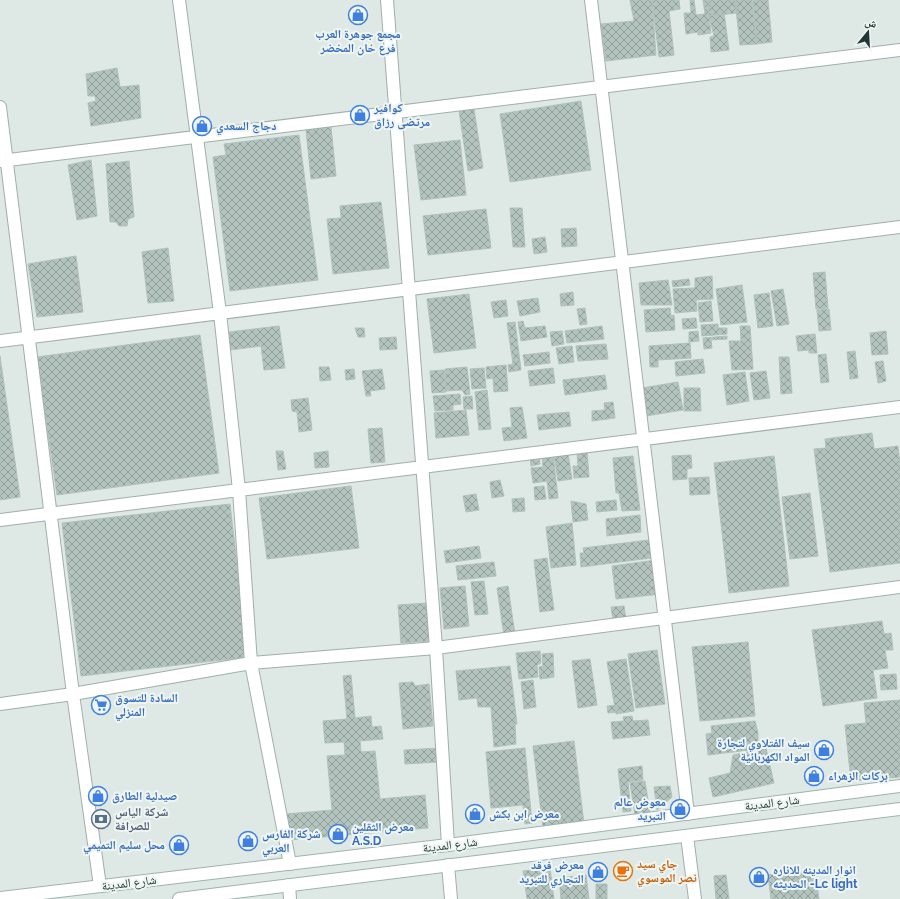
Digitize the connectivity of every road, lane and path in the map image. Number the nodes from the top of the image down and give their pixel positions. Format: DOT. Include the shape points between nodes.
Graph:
graph roads {
  1 [pos="179,0"];
  2 [pos="387,0"];
  3 [pos="591,0"];
  4 [pos="900,50"];
  5 [pos="601,86"];
  6 [pos="0,107"];
  7 [pos="395,112"];
  8 [pos="197,136"];
  9 [pos="3,160"];
  10 [pos="900,227"];
  11 [pos="622,262"];
  12 [pos="408,290"];
  13 [pos="220,313"];
  14 [pos="29,337"];
  15 [pos="0,341"];
  16 [pos="900,407"];
  17 [pos="644,439"];
  18 [pos="421,467"];
  19 [pos="239,490"];
  20 [pos="50,514"];
  21 [pos="0,520"];
  22 [pos="900,587"];
  23 [pos="665,619"];
  24 [pos="436,648"];
  25 [pos="251,664"];
  26 [pos="73,694"];
  27 [pos="0,704"];
  28 [pos="900,786"];
  29 [pos="900,809"];
  30 [pos="688,814"];
  31 [pos="687,836"];
  32 [pos="448,845"];
  33 [pos="290,864"];
  34 [pos="448,865"];
  35 [pos="289,885"];
  36 [pos="100,886"];
  37 [pos="0,898"];
  38 [pos="179,899"];
  39 [pos="290,899"];
  40 [pos="451,899"];
  41 [pos="695,899"];
  1 -- 8 [label="street"];
  2 -- 7 [label="street"];
  3 -- 5 [label="street"];
  4 -- 5 [label="street"];
  5 -- 7 [label="street"];
  5 -- 11 [label="street"];
  6 -- 9 [label="street"];
  7 -- 8 [label="street"];
  7 -- 12 [label="street"];
  8 -- 9 [label="street"];
  8 -- 13 [label="street"];
  9 -- 14 [label="street"];
  10 -- 11 [label="street"];
  11 -- 12 [label="street"];
  11 -- 17 [label="street"];
  12 -- 13 [label="street"];
  12 -- 18 [label="street"];
  13 -- 14 [label="street"];
  13 -- 19 [label="street"];
  14 -- 15 [label="street"];
  14 -- 20 [label="street"];
  16 -- 17 [label="street"];
  17 -- 18 [label="street"];
  17 -- 23 [label="street"];
  18 -- 19 [label="street"];
  18 -- 24 [label="street"];
  19 -- 20 [label="street"];
  19 -- 25 [label="street"];
  20 -- 21 [label="street"];
  20 -- 26 [label="street"];
  22 -- 23 [label="street"];
  23 -- 24 [label="street"];
  23 -- 30 [label="street"];
  24 -- 25 [label="street"];
  24 -- 32 [label="street"];
  25 -- 26 [label="street"];
  25 -- 33 [label="street"];
  26 -- 27 [label="street"];
  26 -- 36 [label="street"];
  28 -- 30 [label="street, شارع المدينة"];
  29 -- 31 [label="street, شارع المدينة"];
  30 -- 32 [label="street, شارع المدينة"];
  31 -- 34 [label="street, شارع المدينة"];
  31 -- 41 [label="street"];
  32 -- 33 [label="street, شارع المدينة"];
  33 -- 36 [label="street, شارع المدينة"];
  34 -- 35 [label="street, شارع المدينة"];
  34 -- 40 [label="street"];
  35 -- 38 [label="street, شارع المدينة"];
  35 -- 39 [label="street"];
  36 -- 37 [label="street, شارع المدينة"];
}
